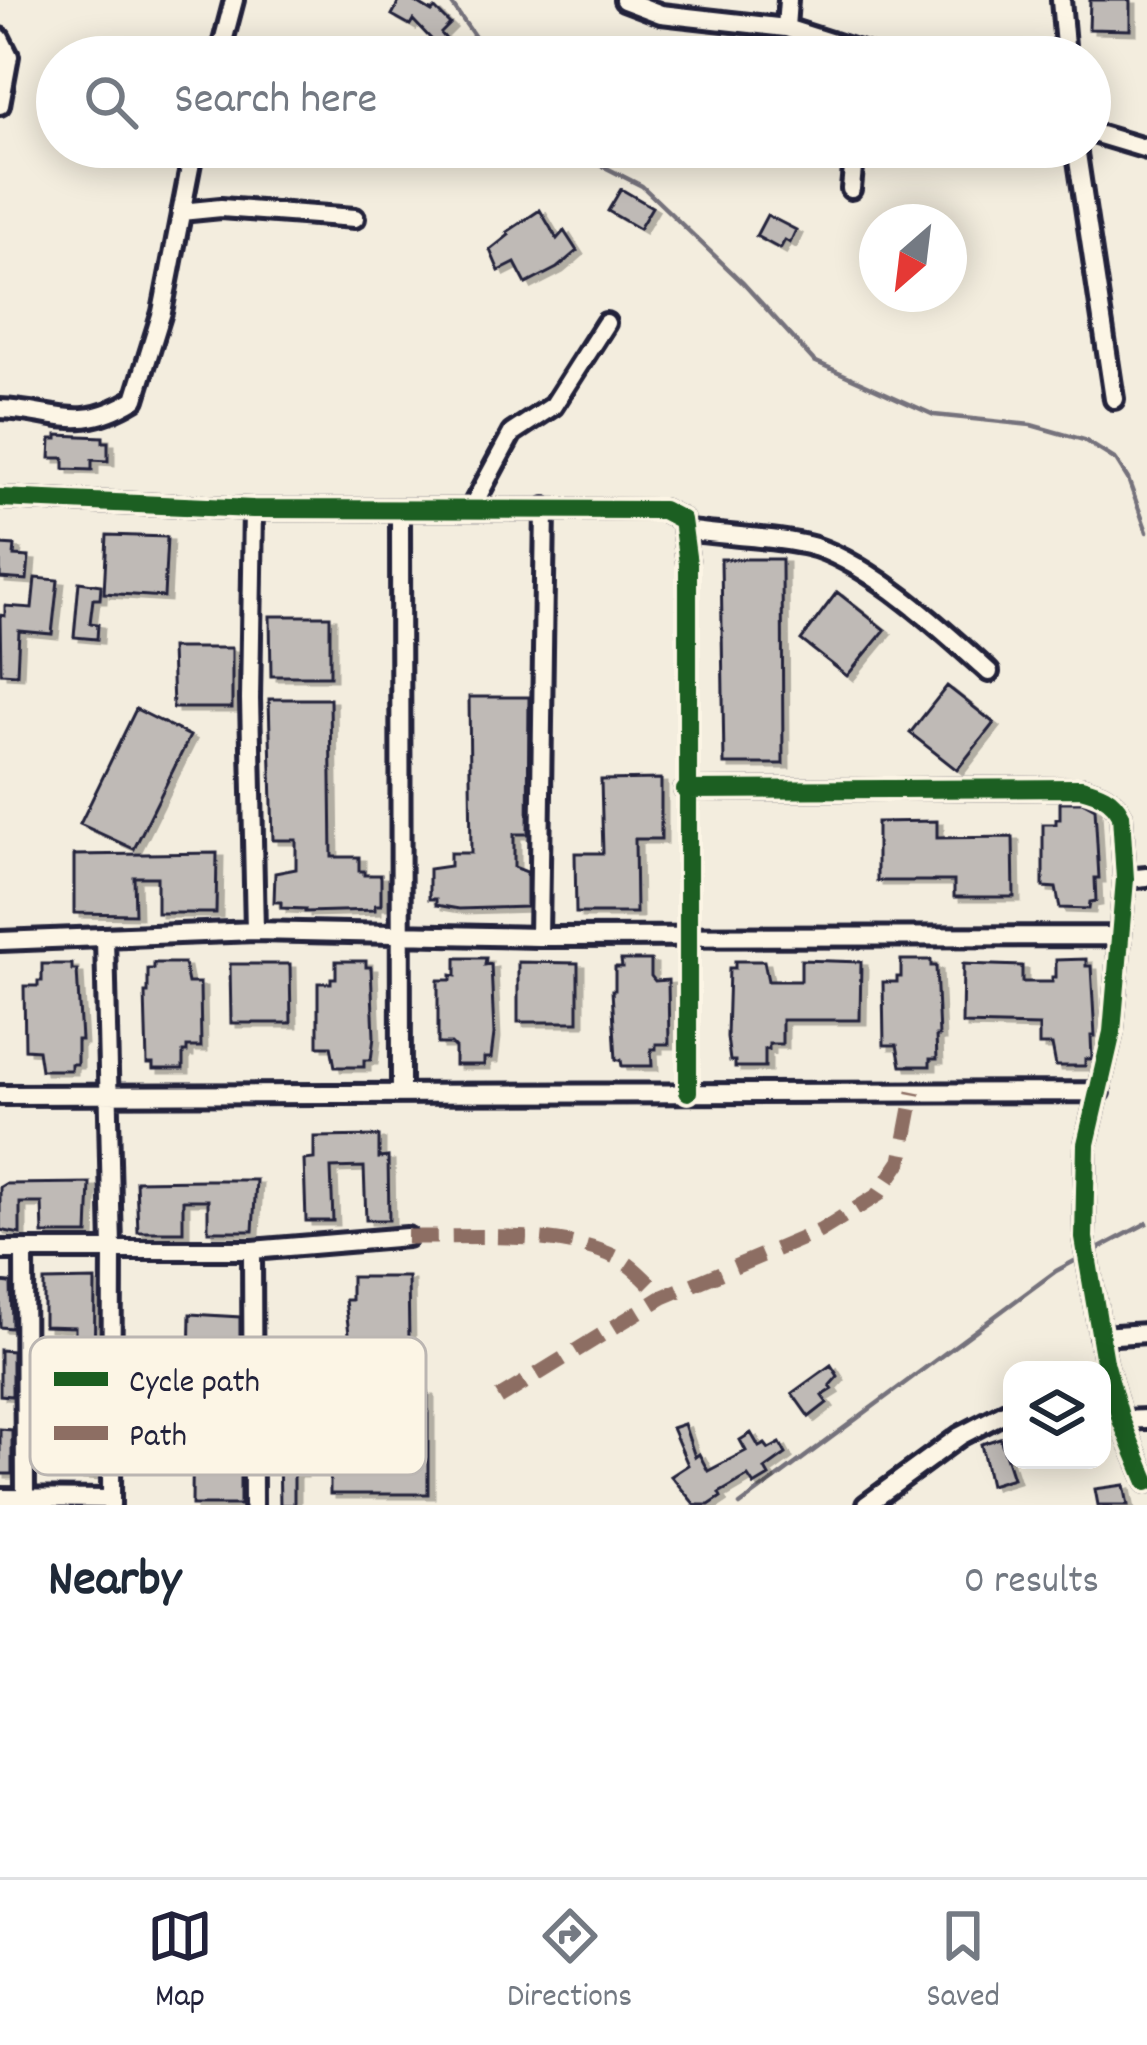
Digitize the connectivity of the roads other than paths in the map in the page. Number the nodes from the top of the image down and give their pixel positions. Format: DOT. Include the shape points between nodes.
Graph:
graph roads {
  1 [pos="234,0"];
  2 [pos="624,0"];
  3 [pos="788,0"];
  4 [pos="1061,0"];
  5 [pos="786,28"];
  6 [pos="225,36"];
  7 [pos="811,36"];
  8 [pos="1064,36"];
  9 [pos="0,38"];
  10 [pos="0,105"];
  11 [pos="1111,138"];
  12 [pos="1147,149"];
  13 [pos="190,168"];
  14 [pos="852,168"];
  15 [pos="1079,168"];
  16 [pos="850,189"];
  17 [pos="181,212"];
  18 [pos="355,218"];
  19 [pos="606,323"];
  20 [pos="1114,399"];
  21 [pos="0,409"];
  22 [pos="0,498"];
  23 [pos="472,507"];
  24 [pos="545,508"];
  25 [pos="253,509"];
  26 [pos="400,510"];
  27 [pos="685,530"];
  28 [pos="988,672"];
  29 [pos="685,790"];
  30 [pos="1147,878"];
  31 [pos="1125,879"];
  32 [pos="255,931"];
  33 [pos="689,934"];
  34 [pos="399,935"];
  35 [pos="1118,936"];
  36 [pos="105,937"];
  37 [pos="539,937"];
  38 [pos="0,941"];
  39 [pos="688,1092"];
  40 [pos="1100,1092"];
  41 [pos="401,1093"];
  42 [pos="0,1095"];
  43 [pos="109,1098"];
  44 [pos="407,1238"];
  45 [pos="112,1249"];
  46 [pos="0,1250"];
  47 [pos="252,1250"];
  48 [pos="24,1251"];
  49 [pos="1147,1333"];
  50 [pos="1100,1336"];
  51 [pos="112,1337"];
  52 [pos="252,1337"];
  53 [pos="1098,1361"];
  54 [pos="1111,1397"];
  55 [pos="1003,1414"];
  56 [pos="1147,1419"];
  57 [pos="1121,1420"];
  58 [pos="253,1475"];
  59 [pos="1147,1482"];
  60 [pos="0,1498"];
  61 [pos="25,1498"];
  62 [pos="111,1502"];
  63 [pos="253,1505"];
  64 [pos="866,1505"];
  1 -- 6 [label="street"];
  2 -- 5 [label="street" via="661,14"];
  3 -- 5 [label="street"];
  4 -- 8 [label="street"];
  5 -- 7 [label="street"];
  9 -- 10 [label="street" via="9,56"];
  11 -- 12 [label="street"];
  13 -- 17 [label="street"];
  14 -- 16 [label="street"];
  15 -- 20 [label="street"];
  17 -- 18 [label="street"];
  17 -- 21 [label="street" via="135,399 74,422"];
  19 -- 23 [label="street" via="553,406 512,433"];
  22 -- 25 [label="street"];
  23 -- 24 [label="street"];
  23 -- 26 [label="street"];
  24 -- 27 [label="street" via="663,510"];
  24 -- 37 [label="street"];
  25 -- 26 [label="street"];
  25 -- 32 [label="street"];
  26 -- 34 [label="street"];
  27 -- 28 [label="street" via="799,544 847,561 936,623"];
  27 -- 29 [label="street"];
  29 -- 31 [label="street" via="1081,788 1105,795 1121,814"];
  29 -- 33 [label="street"];
  30 -- 31 [label="street"];
  31 -- 35 [label="street"];
  32 -- 34 [label="street"];
  32 -- 36 [label="street"];
  33 -- 35 [label="street"];
  33 -- 37 [label="street"];
  33 -- 39 [label="street"];
  34 -- 37 [label="street"];
  34 -- 41 [label="street"];
  35 -- 40 [label="street"];
  36 -- 38 [label="street"];
  36 -- 43 [label="street"];
  39 -- 40 [label="street"];
  39 -- 41 [label="street"];
  40 -- 50 [label="street" via="1086,1144 1084,1238"];
  41 -- 43 [label="street"];
  42 -- 43 [label="street"];
  43 -- 45 [label="street"];
  44 -- 47 [label="street"];
  45 -- 47 [label="street"];
  45 -- 48 [label="street"];
  45 -- 51 [label="street"];
  46 -- 48 [label="street"];
  47 -- 52 [label="street"];
  48 -- 61 [label="street"];
  49 -- 50 [label="street"];
  50 -- 53 [label="street"];
  54 -- 57 [label="street"];
  55 -- 64 [label="street"];
  56 -- 57 [label="street"];
  57 -- 59 [label="street"];
  58 -- 63 [label="street"];
  60 -- 61 [label="street"];
  61 -- 62 [label="street"];
}
